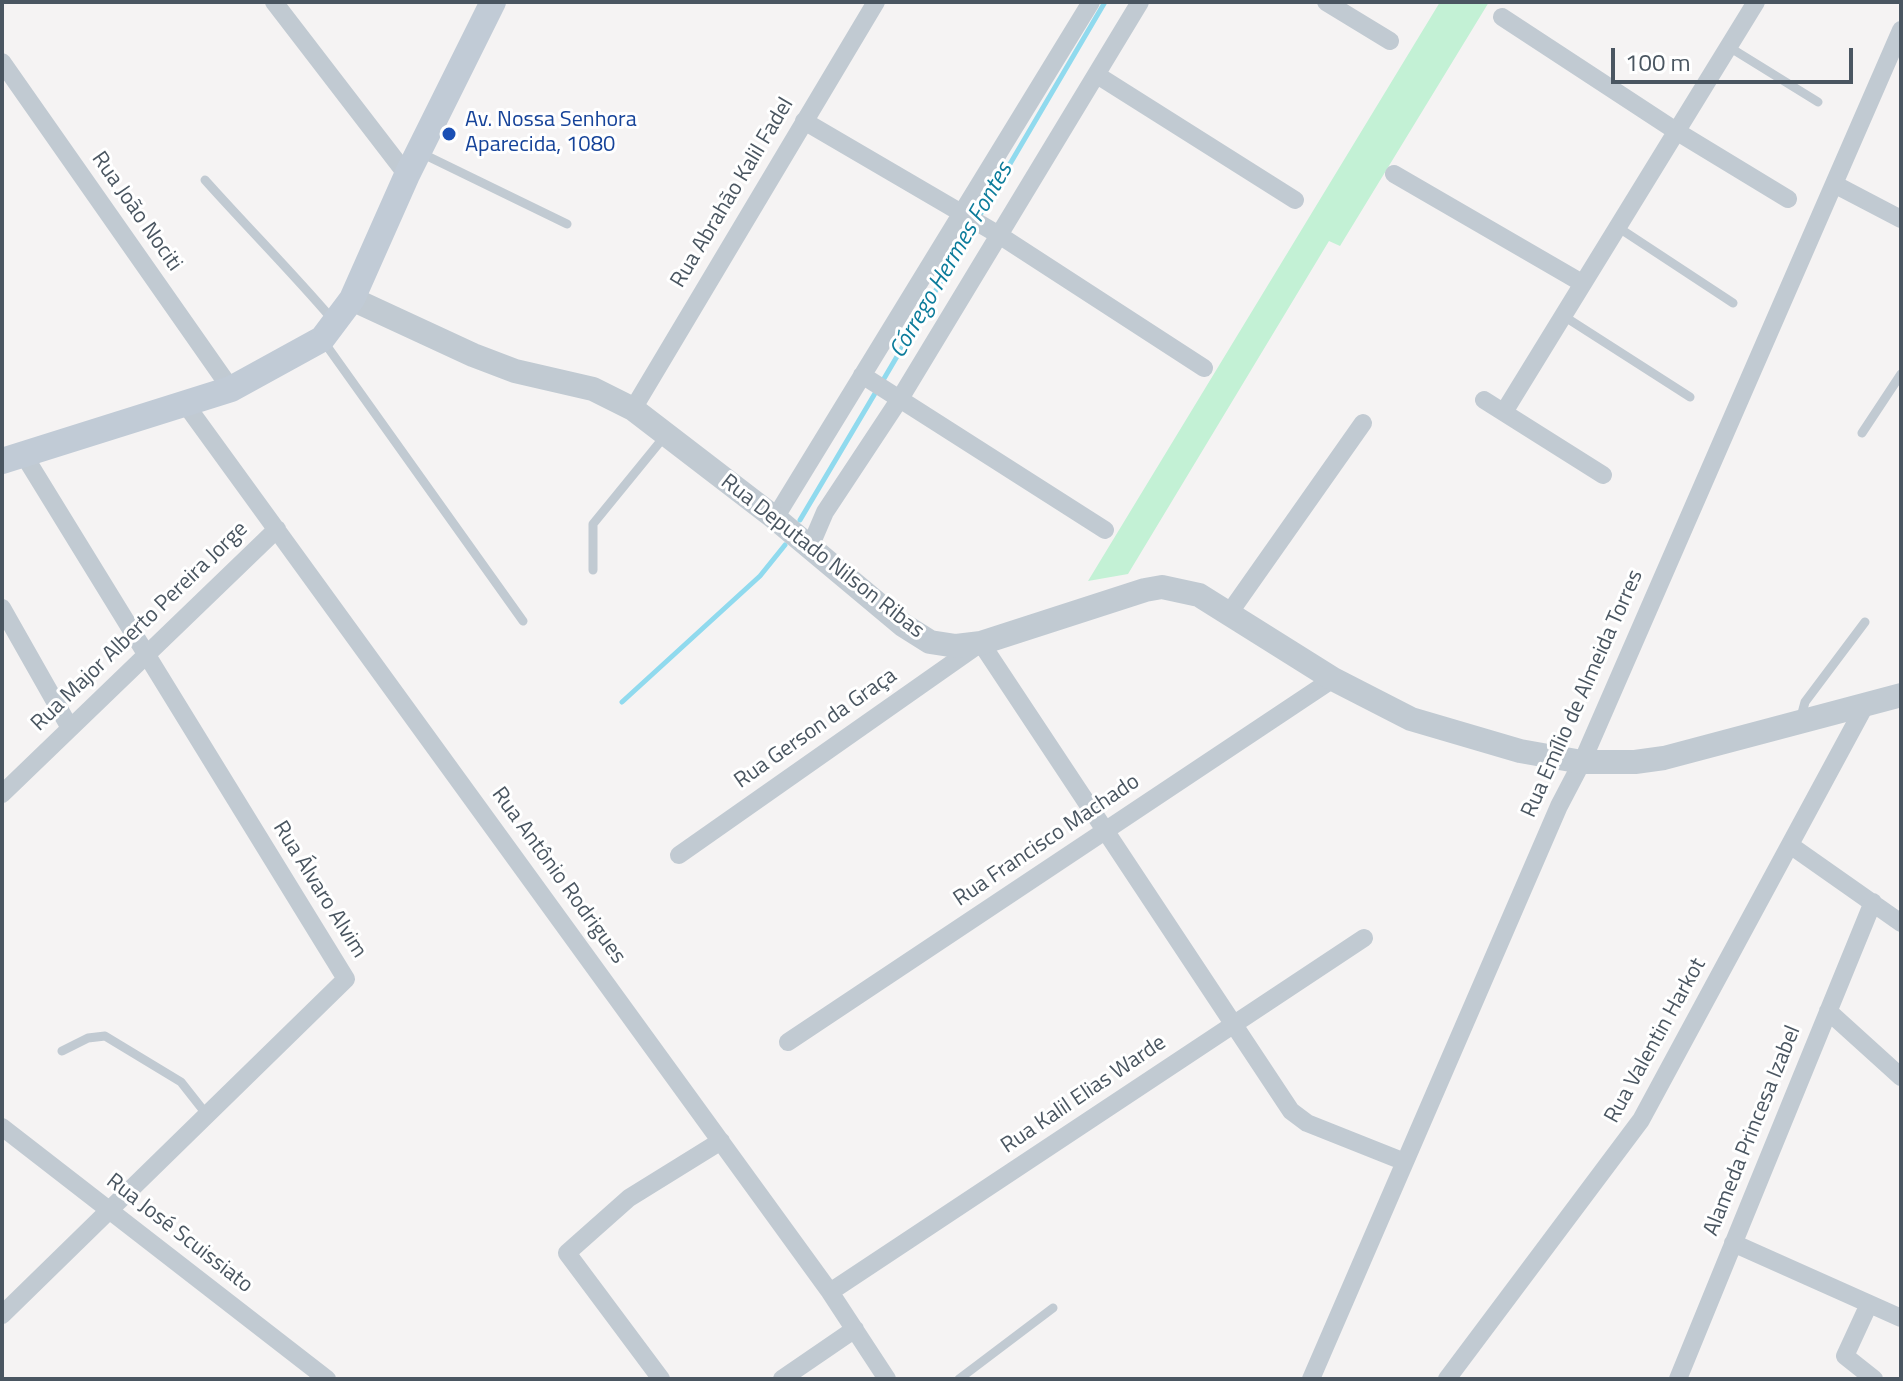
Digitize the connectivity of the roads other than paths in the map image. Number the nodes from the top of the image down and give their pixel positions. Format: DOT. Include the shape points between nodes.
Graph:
graph roads {
  1 [pos="274,2"];
  2 [pos="493,2"];
  3 [pos="876,2"];
  4 [pos="1091,2"];
  5 [pos="1140,2"];
  6 [pos="1326,2"];
  7 [pos="1756,2"];
  8 [pos="1502,17"];
  9 [pos="1901,30"];
  10 [pos="1390,41"];
  11 [pos="1729,47"];
  12 [pos="2,62"];
  13 [pos="1097,75"];
  14 [pos="1818,102"];
  15 [pos="804,121"];
  16 [pos="1676,131"];
  17 [pos="412,163"];
  18 [pos="1394,174"];
  19 [pos="205,180"];
  20 [pos="1834,184"];
  21 [pos="1788,199"];
  22 [pos="1295,200"];
  23 [pos="963,214"];
  24 [pos="1901,219"];
  25 [pos="567,224"];
  26 [pos="1619,228"];
  27 [pos="999,235"];
  28 [pos="1582,283"];
  29 [pos="352,299"];
  30 [pos="1733,303"];
  31 [pos="1562,315"];
  32 [pos="329,331"];
  33 [pos="1204,368"];
  34 [pos="1901,374"];
  35 [pos="862,375"];
  36 [pos="231,389"];
  37 [pos="901,397"];
  38 [pos="1690,397"];
  39 [pos="1484,400"];
  40 [pos="186,405"];
  41 [pos="633,409"];
  42 [pos="1504,412"];
  43 [pos="1363,423"];
  44 [pos="1862,433"];
  45 [pos="667,434"];
  46 [pos="14,459"];
  47 [pos="1603,475"];
  48 [pos="775,518"];
  49 [pos="277,529"];
  50 [pos="1105,530"];
  51 [pos="810,547"];
  52 [pos="593,570"];
  53 [pos="2,608"];
  54 [pos="1230,612"];
  55 [pos="523,621"];
  56 [pos="1865,622"];
  57 [pos="981,643"];
  58 [pos="146,654"];
  59 [pos="1333,679"];
  60 [pos="1901,695"];
  61 [pos="1867,702"];
  62 [pos="1800,720"];
  63 [pos="70,728"];
  64 [pos="1582,762"];
  65 [pos="2,794"];
  66 [pos="1105,831"];
  67 [pos="1790,845"];
  68 [pos="679,855"];
  69 [pos="1873,902"];
  70 [pos="1901,923"];
  71 [pos="1364,938"];
  72 [pos="1828,1011"];
  73 [pos="1233,1025"];
  74 [pos="788,1042"];
  75 [pos="62,1051"];
  76 [pos="1901,1077"];
  77 [pos="207,1115"];
  78 [pos="2,1127"];
  79 [pos="721,1141"];
  80 [pos="1405,1162"];
  81 [pos="110,1210"];
  82 [pos="1733,1243"];
  83 [pos="830,1292"];
  84 [pos="1869,1304"];
  85 [pos="1053,1308"];
  86 [pos="2,1315"];
  87 [pos="1901,1318"];
  88 [pos="855,1329"];
  89 [pos="327,1379"];
  90 [pos="661,1379"];
  91 [pos="782,1379"];
  92 [pos="887,1379"];
  93 [pos="959,1379"];
  94 [pos="1311,1379"];
  95 [pos="1447,1379"];
  96 [pos="1678,1379"];
  97 [pos="1874,1379"];
  1 -- 17 [label="street"];
  2 -- 17 [label="main road"];
  3 -- 15 [label="street, Rua Abrahão Kalil Fadel"];
  4 -- 23 [label="street"];
  5 -- 13 [label="street"];
  6 -- 10 [label="street"];
  7 -- 11 [label="street"];
  8 -- 16 [label="street"];
  9 -- 20 [label="street, Rua Emílio de Almeida Torres"];
  11 -- 14 [label="lane"];
  11 -- 16 [label="street"];
  12 -- 36 [label="street, Rua João Nociti"];
  13 -- 22 [label="street"];
  13 -- 27 [label="street"];
  15 -- 23 [label="street"];
  15 -- 41 [label="street, Rua Abrahão Kalil Fadel"];
  16 -- 21 [label="street"];
  16 -- 26 [label="street"];
  17 -- 25 [label="lane"];
  17 -- 29 [label="main road"];
  18 -- 28 [label="street"];
  19 -- 32 [label="lane" via="301,280"];
  20 -- 24 [label="street"];
  20 -- 64 [label="street, Rua Emílio de Almeida Torres"];
  23 -- 27 [label="street"];
  23 -- 35 [label="street"];
  26 -- 28 [label="street"];
  26 -- 30 [label="lane"];
  27 -- 33 [label="street"];
  27 -- 37 [label="street"];
  28 -- 31 [label="street"];
  29 -- 32 [label="main road"];
  29 -- 41 [label="street, Rua Deputado Nilson Ribas" via="473,355 593,389"];
  31 -- 38 [label="lane"];
  31 -- 42 [label="street"];
  32 -- 36 [label="main road"];
  32 -- 55 [label="lane"];
  34 -- 44 [label="lane"];
  35 -- 37 [label="street"];
  35 -- 48 [label="street"];
  36 -- 40 [label="main road"];
  37 -- 50 [label="street"];
  37 -- 51 [label="street" via="825,512"];
  39 -- 42 [label="street"];
  40 -- 46 [label="main road"];
  40 -- 49 [label="street, Rua Antônio Rodrigues"];
  41 -- 45 [label="street, Rua Deputado Nilson Ribas"];
  42 -- 47 [label="street"];
  43 -- 54 [label="street"];
  45 -- 48 [label="street, Rua Deputado Nilson Ribas"];
  45 -- 52 [label="lane" via="593,524"];
  46 -- 58 [label="street, Rua Álvaro Alvim"];
  48 -- 51 [label="street, Rua Deputado Nilson Ribas"];
  49 -- 58 [label="street, Rua Major Alberto Pereira Jorge"];
  49 -- 79 [label="street, Rua Antônio Rodrigues"];
  51 -- 57 [label="street, Rua Deputado Nilson Ribas" via="916,635 941,645"];
  53 -- 63 [label="street"];
  54 -- 57 [label="street, Rua Deputado Nilson Ribas" via="1199,595 1162,587"];
  54 -- 59 [label="street, Rua Deputado Nilson Ribas"];
  56 -- 62 [label="lane" via="1805,702"];
  57 -- 66 [label="street"];
  57 -- 68 [label="street, Rua Gerson da Graça"];
  58 -- 63 [label="street, Rua Major Alberto Pereira Jorge"];
  58 -- 77 [label="street, Rua Álvaro Alvim" via="346,979"];
  59 -- 64 [label="street, Rua Deputado Nilson Ribas" via="1434,728"];
  59 -- 66 [label="street, Rua Francisco Machado"];
  60 -- 61 [label="street, Rua Deputado Nilson Ribas"];
  61 -- 62 [label="street, Rua Deputado Nilson Ribas"];
  61 -- 67 [label="street, Rua Valentin Harkot"];
  62 -- 64 [label="street, Rua Deputado Nilson Ribas" via="1664,758"];
  63 -- 65 [label="street, Rua Major Alberto Pereira Jorge"];
  64 -- 80 [label="street, Rua Emílio de Almeida Torres"];
  66 -- 73 [label="street"];
  66 -- 74 [label="street, Rua Francisco Machado"];
  67 -- 69 [label="street"];
  67 -- 95 [label="street, Rua Valentin Harkot" via="1628,1141"];
  69 -- 70 [label="street"];
  69 -- 72 [label="street, Alameda Princesa Izabel"];
  71 -- 73 [label="street, Rua Kalil Elias Warde"];
  72 -- 76 [label="street"];
  72 -- 82 [label="street, Alameda Princesa Izabel"];
  73 -- 80 [label="street" via="1299,1118"];
  73 -- 83 [label="street, Rua Kalil Elias Warde"];
  75 -- 77 [label="lane" via="105,1036 181,1082"];
  77 -- 81 [label="street, Rua Álvaro Alvim"];
  78 -- 81 [label="street, Rua José Scuissiato"];
  79 -- 83 [label="street, Rua Antônio Rodrigues"];
  79 -- 90 [label="street" via="629,1198 567,1253"];
  80 -- 94 [label="street, Rua Emílio de Almeida Torres"];
  81 -- 86 [label="street, Rua Álvaro Alvim"];
  81 -- 89 [label="street, Rua José Scuissiato"];
  82 -- 84 [label="street"];
  82 -- 96 [label="street, Alameda Princesa Izabel"];
  83 -- 88 [label="street, Rua Antônio Rodrigues"];
  84 -- 87 [label="street"];
  84 -- 97 [label="street" via="1845,1356"];
  85 -- 93 [label="lane"];
  88 -- 91 [label="street"];
  88 -- 92 [label="street, Rua Antônio Rodrigues"];
}
